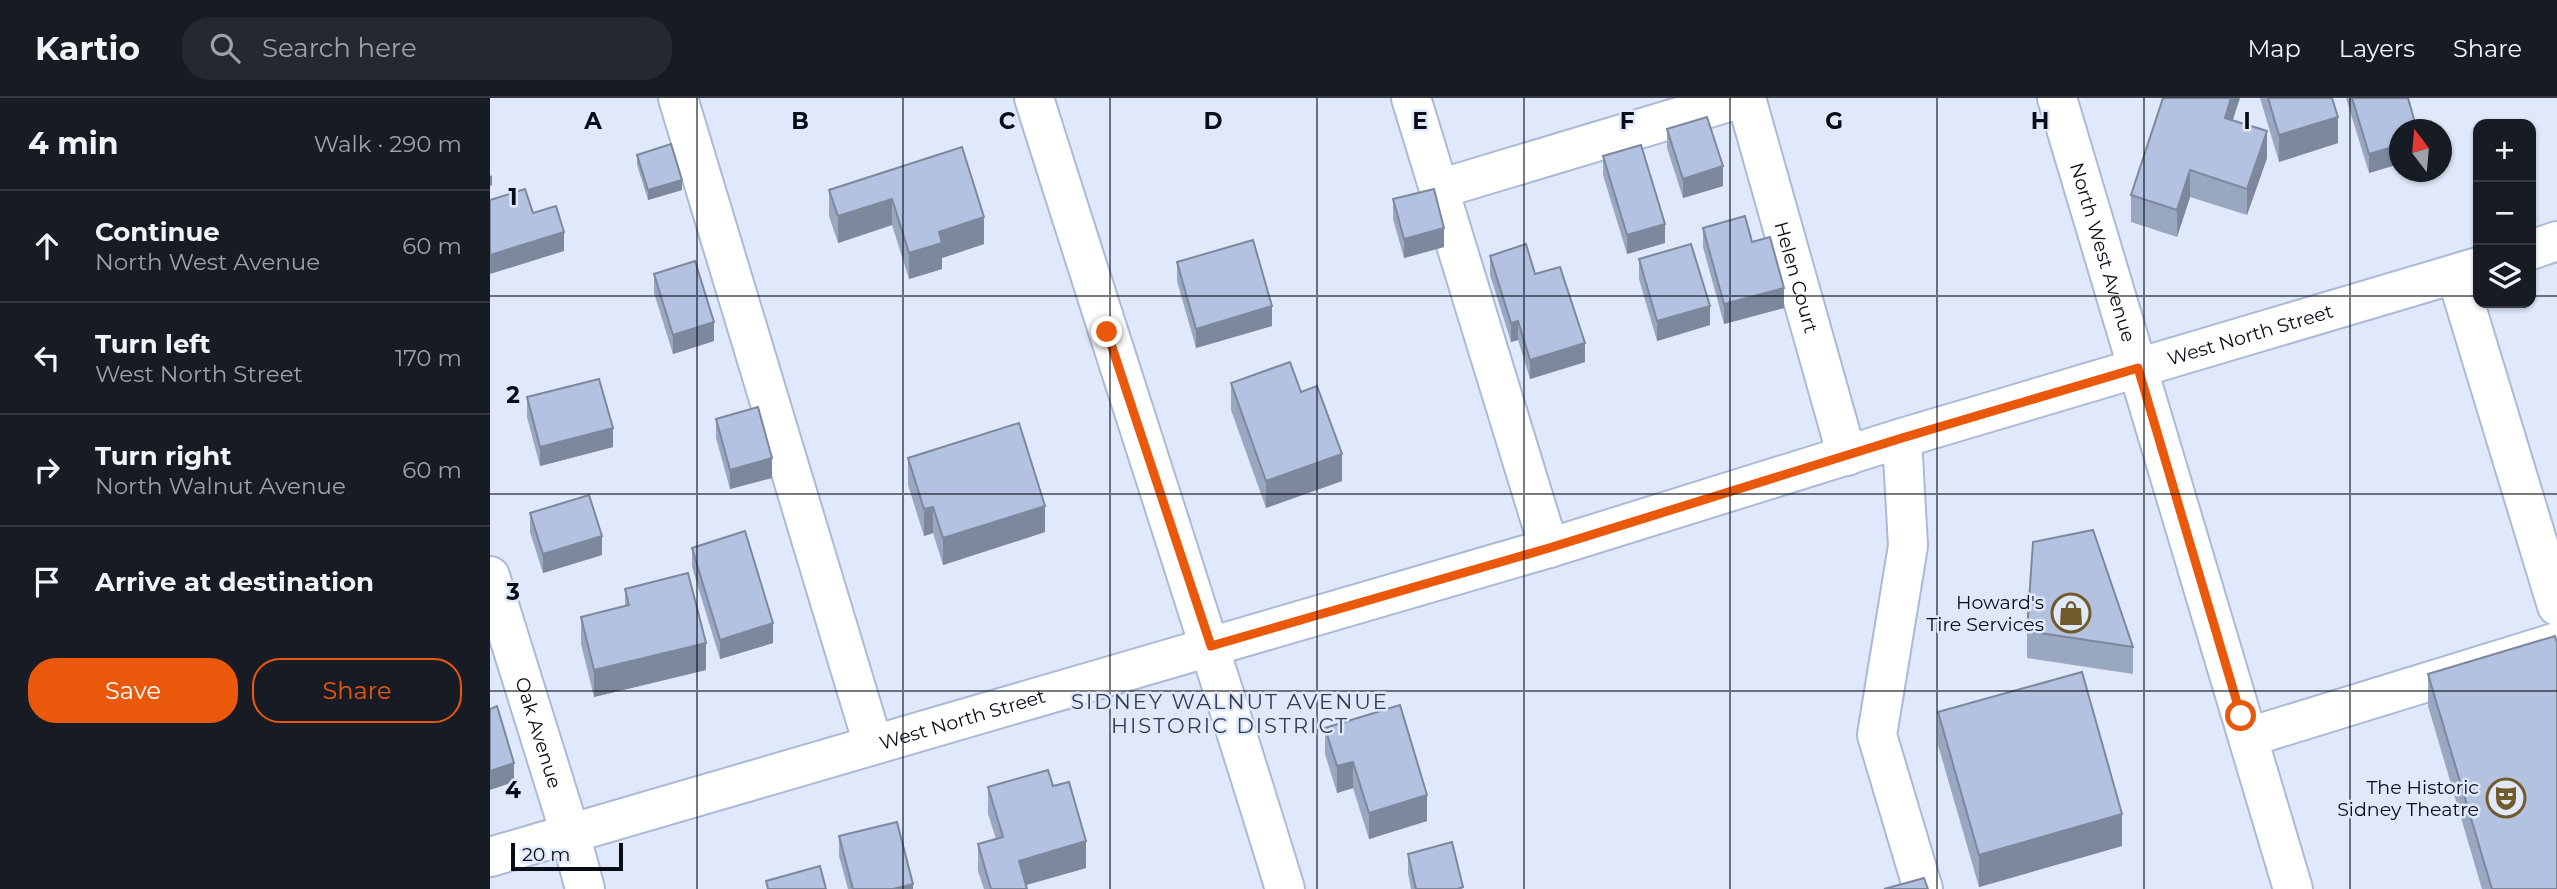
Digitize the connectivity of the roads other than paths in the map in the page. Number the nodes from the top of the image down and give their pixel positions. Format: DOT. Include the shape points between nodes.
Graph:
graph roads {
  1 [pos="678,98"];
  2 [pos="1034,98"];
  3 [pos="1411,98"];
  4 [pos="1744,98"];
  5 [pos="2057,98"];
  6 [pos="1439,188"];
  7 [pos="2557,241"];
  8 [pos="2536,248"];
  9 [pos="2467,270"];
  10 [pos="2138,368"];
  11 [pos="1902,438"];
  12 [pos="1847,456"];
  13 [pos="1549,548"];
  14 [pos="490,576"];
  15 [pos="2557,606"];
  16 [pos="2557,642"];
  17 [pos="1211,646"];
  18 [pos="2249,737"];
  19 [pos="873,744"];
  20 [pos="570,833"];
  21 [pos="490,857"];
  22 [pos="586,889"];
  23 [pos="1285,889"];
  24 [pos="1923,889"];
  25 [pos="2293,889"];
  1 -- 19 [label="street"];
  2 -- 17 [label="street"];
  3 -- 6 [label="street"];
  4 -- 6 [label="street"];
  4 -- 12 [label="street, Helen Court"];
  5 -- 10 [label="street, North West Avenue"];
  6 -- 13 [label="street"];
  7 -- 8 [label="street"];
  9 -- 10 [label="street, West North Street"];
  9 -- 15 [label="street"];
  10 -- 11 [label="street, West North Street"];
  10 -- 18 [label="street, North West Avenue"];
  11 -- 12 [label="street, West North Street"];
  11 -- 24 [label="street" via="1908,547 1877,734"];
  12 -- 13 [label="street, West North Street"];
  13 -- 17 [label="street, West North Street"];
  14 -- 20 [label="street, Oak Avenue"];
  16 -- 18 [label="street"];
  17 -- 19 [label="street, West North Street"];
  17 -- 23 [label="street"];
  18 -- 25 [label="street, North West Avenue"];
  19 -- 20 [label="street, West North Street"];
  20 -- 21 [label="street, West North Street"];
  20 -- 22 [label="street, Oak Avenue"];
}
